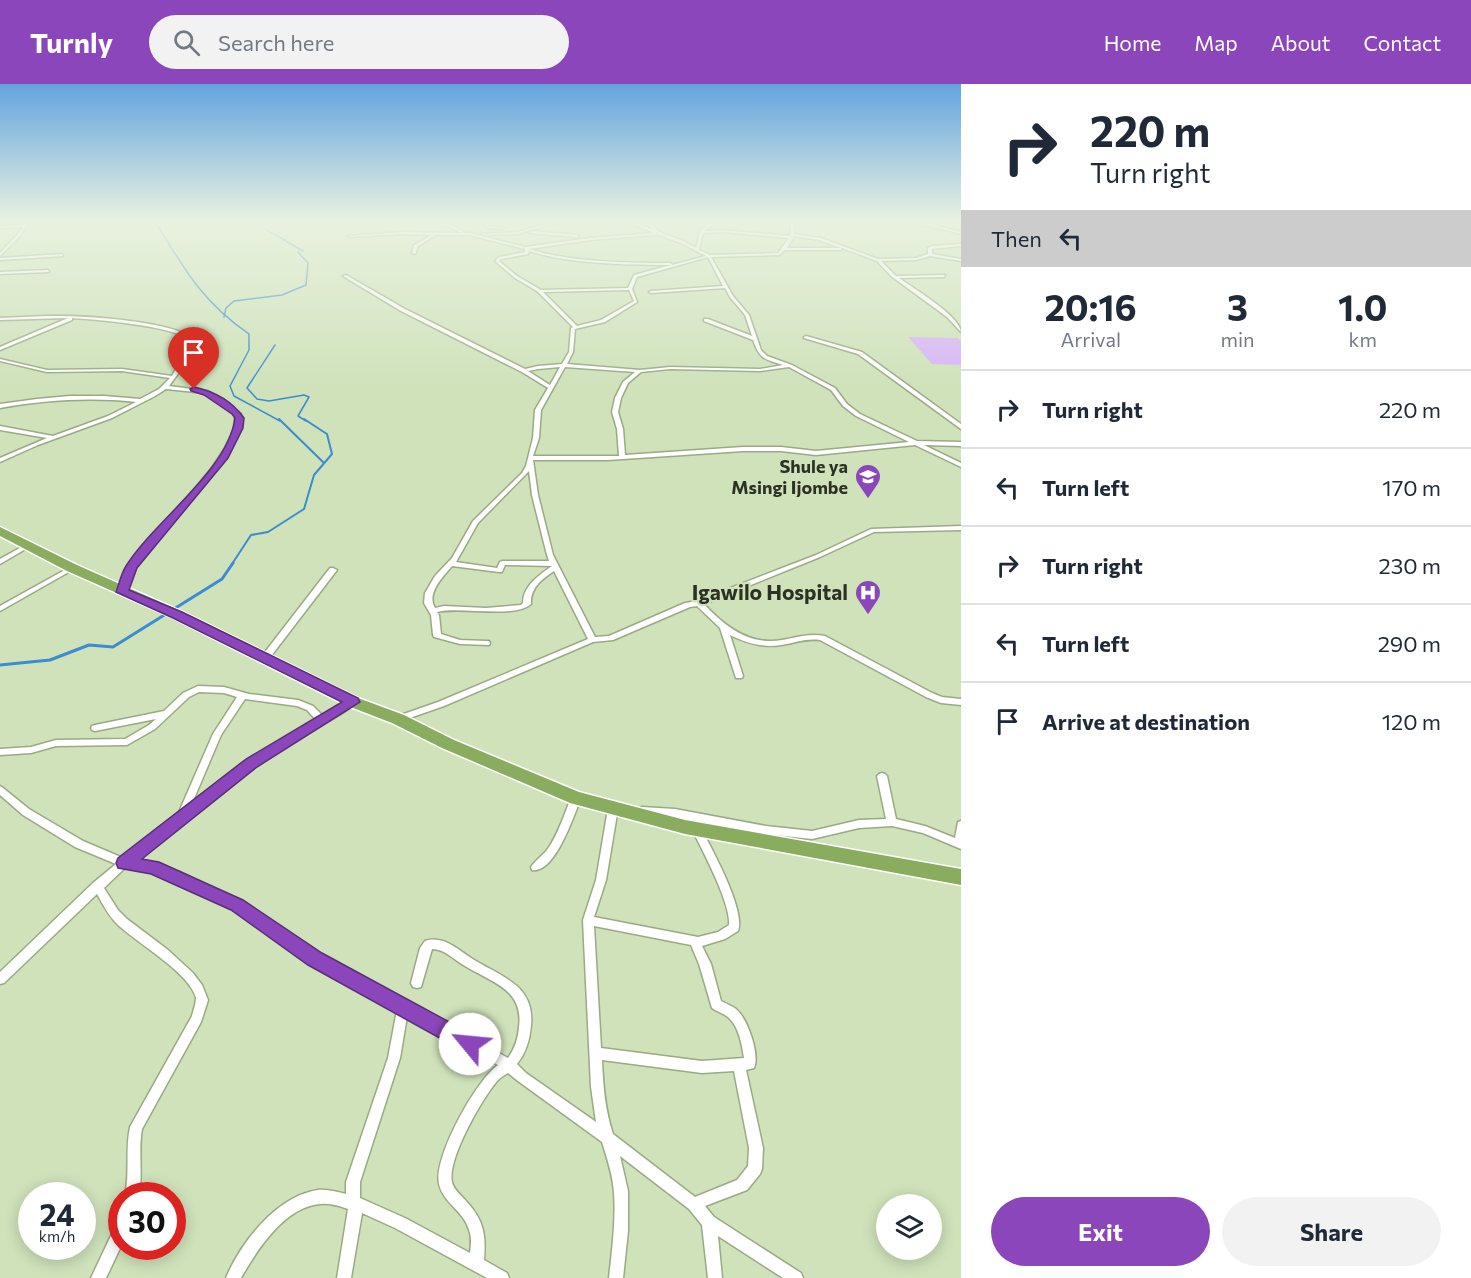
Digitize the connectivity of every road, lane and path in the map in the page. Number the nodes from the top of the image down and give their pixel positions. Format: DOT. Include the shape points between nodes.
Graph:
graph roads {
  1 [pos="345,276"];
  2 [pos="514,276"];
  3 [pos="636,276"];
  4 [pos="719,276"];
  5 [pos="944,276"];
  6 [pos="895,277"];
  7 [pos="913,278"];
  8 [pos="901,281"];
  9 [pos="725,287"];
  10 [pos="630,289"];
  11 [pos="539,291"];
  12 [pos="651,292"];
  13 [pos="949,316"];
  14 [pos="961,316"];
  15 [pos="76,317"];
  16 [pos="0,319"];
  17 [pos="706,320"];
  18 [pos="575,327"];
  19 [pos="961,331"];
  20 [pos="806,337"];
  21 [pos="755,339"];
  22 [pos="0,349"];
  23 [pos="0,360"];
  24 [pos="566,365"];
  25 [pos="790,366"];
  26 [pos="524,371"];
  27 [pos="640,371"];
  28 [pos="172,377"];
  29 [pos="165,387"];
  30 [pos="551,388"];
  31 [pos="142,401"];
  32 [pos="0,406"];
  33 [pos="0,428"];
  34 [pos="961,428"];
  35 [pos="57,438"];
  36 [pos="916,443"];
  37 [pos="961,444"];
  38 [pos="621,457"];
  39 [pos="530,458"];
  40 [pos="0,460"];
  41 [pos="961,465"];
  42 [pos="961,528"];
  43 [pos="0,531"];
  44 [pos="27,546"];
  45 [pos="0,562"];
  46 [pos="451,564"];
  47 [pos="554,565"];
  48 [pos="72,568"];
  49 [pos="333,570"];
  50 [pos="122,592"];
  51 [pos="699,603"];
  52 [pos="0,609"];
  53 [pos="433,611"];
  54 [pos="724,628"];
  55 [pos="592,640"];
  56 [pos="486,644"];
  57 [pos="265,658"];
  58 [pos="739,676"];
  59 [pos="242,696"];
  60 [pos="353,702"];
  61 [pos="961,702"];
  62 [pos="168,713"];
  63 [pos="398,719"];
  64 [pos="322,721"];
  65 [pos="95,728"];
  66 [pos="0,752"];
  67 [pos="882,776"];
  68 [pos="0,790"];
  69 [pos="576,798"];
  70 [pos="613,810"];
  71 [pos="181,817"];
  72 [pos="892,822"];
  73 [pos="961,825"];
  74 [pos="698,829"];
  75 [pos="960,845"];
  76 [pos="124,863"];
  77 [pos="536,867"];
  78 [pos="961,877"];
  79 [pos="97,885"];
  80 [pos="588,920"];
  81 [pos="695,942"];
  82 [pos="0,979"];
  83 [pos="417,983"];
  84 [pos="403,1007"];
  85 [pos="595,1053"];
  86 [pos="509,1065"];
  87 [pos="739,1066"];
  88 [pos="606,1137"];
  89 [pos="134,1182"];
  90 [pos="356,1204"];
  91 [pos="694,1204"];
  92 [pos="709,1222"];
  93 [pos="108,1257"];
  94 [pos="476,1265"];
  95 [pos="98,1278"];
  96 [pos="233,1278"];
  97 [pos="344,1278"];
  98 [pos="502,1278"];
  99 [pos="616,1278"];
  100 [pos="715,1278"];
  101 [pos="796,1278"];
  1 -- 26 [label="street"];
  2 -- 11 [label="street"];
  3 -- 10 [label="street"];
  4 -- 9 [label="street"];
  5 -- 7 [label="street"];
  6 -- 7 [label="street"];
  6 -- 8 [label="street"];
  7 -- 8 [label="street"];
  8 -- 13 [label="street"];
  9 -- 12 [label="street"];
  9 -- 21 [label="street" via="747,315"];
  10 -- 11 [label="street"];
  10 -- 18 [label="street" via="637,304 603,321"];
  11 -- 18 [label="street"];
  13 -- 14 [label="street"];
  13 -- 19 [label="street"];
  15 -- 16 [label="street"];
  15 -- 22 [label="street"];
  15 -- 28 [label="street" via="190,335 194,340"];
  17 -- 21 [label="street"];
  18 -- 24 [label="street"];
  20 -- 34 [label="street" via="864,356"];
  21 -- 25 [label="street" via="765,357"];
  23 -- 28 [label="street" via="47,371 122,370"];
  24 -- 26 [label="street"];
  24 -- 27 [label="street"];
  24 -- 30 [label="street"];
  25 -- 27 [label="street"];
  25 -- 36 [label="street" via="833,388 858,415"];
  26 -- 30 [label="street"];
  27 -- 38 [label="street" via="626,382 618,398 615,412"];
  28 -- 29 [label="street"];
  29 -- 31 [label="street"];
  29 -- 50 [label="street" via="207,393 238,414 240,422 224,458 131,567"];
  30 -- 39 [label="street" via="538,410"];
  31 -- 32 [label="street" via="65,397"];
  31 -- 35 [label="street"];
  33 -- 35 [label="street"];
  35 -- 40 [label="street" via="33,444"];
  36 -- 37 [label="street"];
  36 -- 38 [label="street" via="816,453 743,449"];
  36 -- 41 [label="street"];
  38 -- 39 [label="street"];
  39 -- 46 [label="street" via="524,474 475,522"];
  39 -- 47 [label="street" via="535,495"];
  42 -- 51 [label="street" via="873,530"];
  43 -- 44 [label="highway"];
  44 -- 45 [label="street"];
  44 -- 48 [label="highway"];
  46 -- 47 [label="street" via="499,570 502,563"];
  46 -- 53 [label="street" via="428,596"];
  47 -- 53 [label="street" via="527,593 527,604 523,607"];
  47 -- 55 [label="street"];
  48 -- 50 [label="highway"];
  48 -- 52 [label="street"];
  49 -- 57 [label="street"];
  50 -- 57 [label="highway"];
  51 -- 54 [label="street"];
  51 -- 55 [label="street" via="610,638"];
  53 -- 56 [label="street" via="438,636"];
  54 -- 58 [label="street"];
  54 -- 61 [label="street" via="740,638 768,644 807,636 826,639 928,695"];
  55 -- 63 [label="street"];
  57 -- 60 [label="highway"];
  59 -- 62 [label="street" via="224,690 196,690"];
  59 -- 64 [label="street" via="298,703 310,708"];
  59 -- 71 [label="street" via="217,734"];
  60 -- 63 [label="highway"];
  60 -- 64 [label="street"];
  62 -- 65 [label="street"];
  62 -- 66 [label="street" via="123,743 56,743"];
  63 -- 69 [label="highway"];
  64 -- 71 [label="street" via="252,763"];
  67 -- 72 [label="street"];
  68 -- 76 [label="street" via="26,812 79,844"];
  69 -- 70 [label="highway"];
  69 -- 77 [label="street" via="552,852"];
  70 -- 72 [label="street" via="675,813 812,835 859,824"];
  70 -- 74 [label="highway"];
  70 -- 80 [label="street" via="601,880"];
  71 -- 76 [label="street"];
  72 -- 75 [label="street"];
  73 -- 75 [label="street"];
  74 -- 78 [label="highway"];
  74 -- 81 [label="street" via="736,924 726,934"];
  76 -- 79 [label="street"];
  76 -- 84 [label="street" via="153,867 237,905 315,959"];
  79 -- 82 [label="street"];
  79 -- 89 [label="street" via="115,914 170,960 195,985 202,1000 197,1018 136,1127 132,1147"];
  80 -- 81 [label="street"];
  80 -- 85 [label="street"];
  81 -- 87 [label="street" via="715,1002 735,1015 745,1040 751,1062"];
  83 -- 86 [label="street" via="426,948 435,944 445,946 510,986 523,1001 527,1018 520,1048"];
  84 -- 86 [label="street"];
  84 -- 90 [label="street" via="396,1052 353,1182 352,1197"];
  85 -- 87 [label="street" via="702,1067"];
  85 -- 88 [label="street"];
  86 -- 88 [label="street"];
  86 -- 94 [label="street" via="495,1075 478,1100 457,1139 444,1178 448,1192 474,1222 478,1234"];
  87 -- 91 [label="street" via="756,1148 755,1169 742,1185"];
  88 -- 91 [label="street"];
  88 -- 99 [label="street" via="621,1191"];
  90 -- 94 [label="street" via="400,1223"];
  90 -- 96 [label="street" via="318,1197 297,1203 250,1249"];
  90 -- 97 [label="street"];
  91 -- 92 [label="street"];
  92 -- 100 [label="street"];
  92 -- 101 [label="street"];
  93 -- 95 [label="street"];
  94 -- 98 [label="street"];
}
